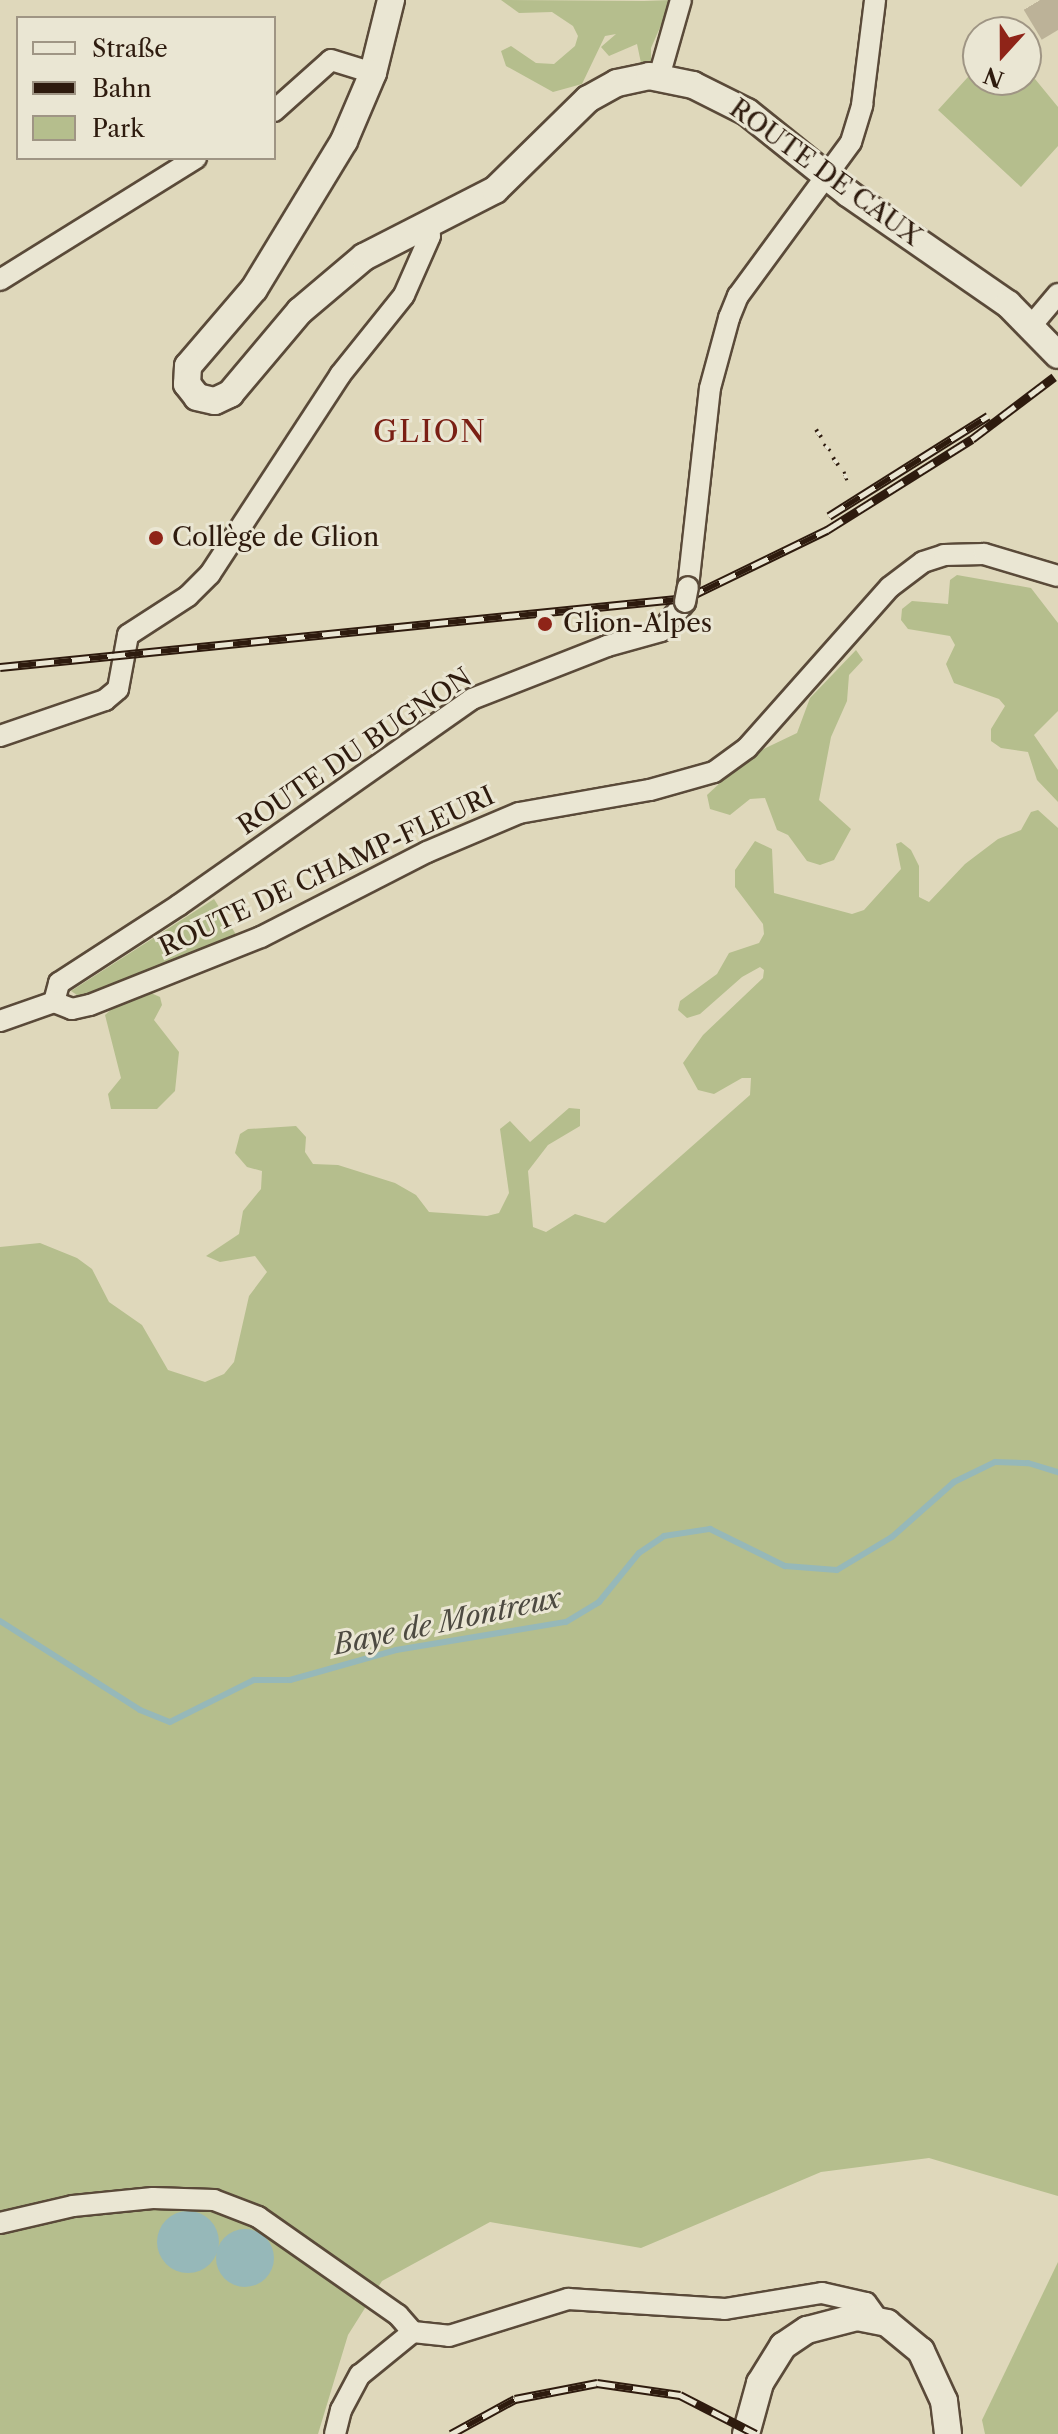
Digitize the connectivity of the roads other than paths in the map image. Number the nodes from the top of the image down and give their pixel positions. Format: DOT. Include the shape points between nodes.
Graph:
graph roads {
  1 [pos="391,0"];
  2 [pos="681,0"];
  3 [pos="875,0"];
  4 [pos="373,73"];
  5 [pos="659,77"];
  6 [pos="276,109"];
  7 [pos="193,160"];
  8 [pos="828,177"];
  9 [pos="428,222"];
  10 [pos="0,280"];
  11 [pos="1058,294"];
  12 [pos="1031,326"];
  13 [pos="1058,355"];
  14 [pos="1058,576"];
  15 [pos="0,736"];
  16 [pos="54,1002"];
  17 [pos="0,1021"];
  18 [pos="0,2223"];
  19 [pos="879,2321"];
  20 [pos="413,2332"];
  21 [pos="335,2434"];
  22 [pos="746,2434"];
  23 [pos="948,2434"];
  1 -- 4 [label="street, ROUTE DE CAUX"];
  2 -- 5 [label="street"];
  3 -- 8 [label="street, ROUTE DU BUGNON" via="859,120"];
  4 -- 6 [label="street" via="331,60"];
  4 -- 9 [label="street, ROUTE DE CAUX" via="344,141 254,289 193,357 185,376 191,392 207,401 230,394 329,281 390,239"];
  5 -- 8 [label="street, ROUTE DE CAUX" via="730,101"];
  5 -- 9 [label="street, ROUTE DE CAUX" via="617,83 588,99 495,190"];
  7 -- 10 [label="street"];
  8 -- 12 [label="street, ROUTE DE CAUX"];
  8 -- 16 [label="street, ROUTE DU BUGNON, bridge" via="738,296 729,318 710,388 683,607 655,633 607,646 472,699 59,983"];
  9 -- 15 [label="street" via="430,236 404,295 328,393 210,574 188,596 128,635 118,689 105,700"];
  11 -- 12 [label="street"];
  12 -- 13 [label="street, ROUTE DE CAUX"];
  14 -- 16 [label="street, ROUTE DE CHAMP-FLEURI" via="984,554 944,555 923,562 890,587 747,748 714,772 650,790 519,813 427,852 248,942 90,1005 72,1009"];
  16 -- 17 [label="street"];
  18 -- 20 [label="street" via="73,2206 153,2198 214,2200 258,2217 398,2315"];
  19 -- 20 [label="street" via="866,2303 822,2293 725,2309 593,2298 568,2299 466,2335"];
  19 -- 22 [label="street" via="829,2322 783,2346 760,2383"];
  19 -- 23 [label="street" via="901,2331 921,2351 944,2401"];
  20 -- 21 [label="street" via="360,2375"];
}
